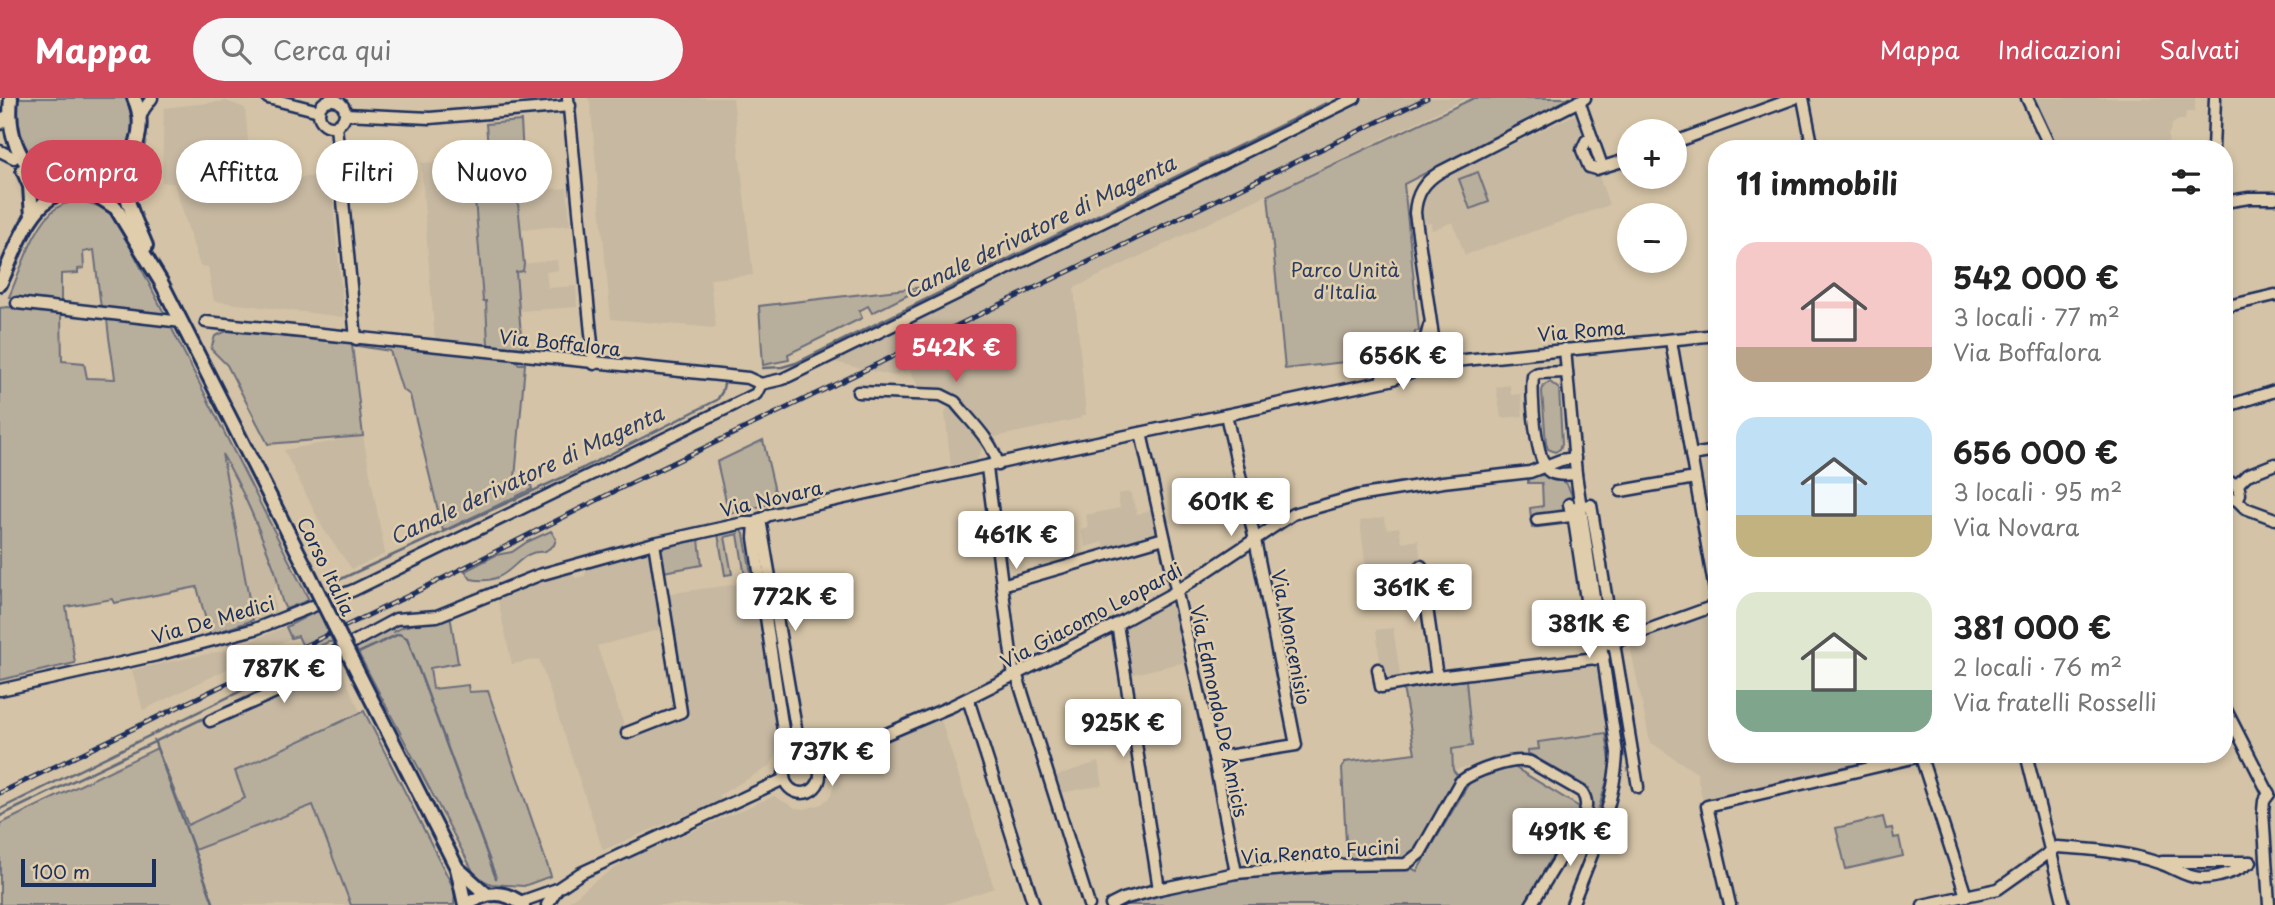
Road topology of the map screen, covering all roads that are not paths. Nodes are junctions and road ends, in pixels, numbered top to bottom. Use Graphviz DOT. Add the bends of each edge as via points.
graph roads {
  1 [pos="10,98"];
  2 [pos="134,98"];
  3 [pos="152,98"];
  4 [pos="268,98"];
  5 [pos="1355,98"];
  6 [pos="1795,98"];
  7 [pos="1803,98"];
  8 [pos="2027,98"];
  9 [pos="2215,98"];
  10 [pos="332,99"];
  11 [pos="1582,100"];
  12 [pos="569,102"];
  13 [pos="319,111"];
  14 [pos="345,114"];
  15 [pos="140,118"];
  16 [pos="3,120"];
  17 [pos="336,125"];
  18 [pos="1687,138"];
  19 [pos="138,140"];
  20 [pos="1811,140"];
  21 [pos="2047,140"];
  22 [pos="2213,140"];
  23 [pos="0,151"];
  24 [pos="14,158"];
  25 [pos="1617,162"];
  26 [pos="21,167"];
  27 [pos="2275,198"];
  28 [pos="2233,201"];
  29 [pos="31,203"];
  30 [pos="45,203"];
  31 [pos="108,203"];
  32 [pos="130,203"];
  33 [pos="32,217"];
  34 [pos="161,282"];
  35 [pos="0,284"];
  36 [pos="2275,295"];
  37 [pos="17,303"];
  38 [pos="2233,305"];
  39 [pos="1430,319"];
  40 [pos="182,322"];
  41 [pos="206,322"];
  42 [pos="1708,336"];
  43 [pos="356,339"];
  44 [pos="1671,341"];
  45 [pos="1565,349"];
  46 [pos="1419,350"];
  47 [pos="1435,357"];
  48 [pos="594,364"];
  49 [pos="1423,366"];
  50 [pos="1567,372"];
  51 [pos="1370,383"];
  52 [pos="761,384"];
  53 [pos="2275,391"];
  54 [pos="858,392"];
  55 [pos="2233,404"];
  56 [pos="1226,415"];
  57 [pos="1141,433"];
  58 [pos="1708,452"];
  59 [pos="1691,455"];
  60 [pos="1575,458"];
  61 [pos="2275,464"];
  62 [pos="998,465"];
  63 [pos="1544,467"];
  64 [pos="987,468"];
  65 [pos="1576,474"];
  66 [pos="1695,478"];
  67 [pos="2233,483"];
  68 [pos="2238,484"];
  69 [pos="1621,491"];
  70 [pos="2233,499"];
  71 [pos="2237,500"];
  72 [pos="1573,506"];
  73 [pos="1708,516"];
  74 [pos="1702,517"];
  75 [pos="2275,519"];
  76 [pos="1537,520"];
  77 [pos="757,521"];
  78 [pos="1164,538"];
  79 [pos="1255,540"];
  80 [pos="654,543"];
  81 [pos="1708,552"];
  82 [pos="1421,566"];
  83 [pos="1002,585"];
  84 [pos="1177,591"];
  85 [pos="1708,607"];
  86 [pos="1598,613"];
  87 [pos="1117,624"];
  88 [pos="1613,643"];
  89 [pos="777,649"];
  90 [pos="1600,654"];
  91 [pos="1378,669"];
  92 [pos="1015,677"];
  93 [pos="1437,677"];
  94 [pos="0,690"];
  95 [pos="968,699"];
  96 [pos="210,721"];
  97 [pos="2233,722"];
  98 [pos="627,733"];
  99 [pos="801,757"];
  100 [pos="1214,758"];
  101 [pos="812,761"];
  102 [pos="788,763"];
  103 [pos="1887,763"];
  104 [pos="1924,763"];
  105 [pos="2028,763"];
  106 [pos="784,779"];
  107 [pos="1637,788"];
  108 [pos="2273,795"];
  109 [pos="1577,830"];
  110 [pos="1596,842"];
  111 [pos="2052,852"];
  112 [pos="2265,861"];
  113 [pos="2251,862"];
  114 [pos="2158,863"];
  115 [pos="457,868"];
  116 [pos="1236,873"];
  117 [pos="557,889"];
  118 [pos="1159,889"];
  119 [pos="486,894"];
  120 [pos="1966,896"];
  121 [pos="521,903"];
  122 [pos="466,905"];
  123 [pos="547,905"];
  124 [pos="1034,905"];
  125 [pos="1089,905"];
  126 [pos="1111,905"];
  127 [pos="1531,905"];
  128 [pos="1572,905"];
  129 [pos="1730,905"];
  130 [pos="1923,905"];
  131 [pos="2064,905"];
  132 [pos="2269,905"];
  1 -- 16 [label="main road"];
  2 -- 15 [label="main road"];
  3 -- 15 [label="street"];
  4 -- 13 [label="street"];
  5 -- 52 [label="street" via="783,379"];
  6 -- 18 [label="street"];
  7 -- 20 [label="street"];
  8 -- 21 [label="street"];
  9 -- 22 [label="street"];
  10 -- 13 [label="street"];
  10 -- 14 [label="street" via="343,104"];
  11 -- 25 [label="street" via="1592,138 1583,150 1589,167"];
  11 -- 39 [label="street" via="1440,172 1423,186 1415,213"];
  12 -- 14 [label="street" via="430,118"];
  12 -- 48 [label="street"];
  13 -- 17 [label="street" via="323,123"];
  14 -- 17 [label="street"];
  15 -- 19 [label="main road"];
  16 -- 24 [label="main road"];
  17 -- 43 [label="street"];
  23 -- 24 [label="street"];
  24 -- 26 [label="main road"];
  27 -- 28 [label="street"];
  29 -- 33 [label="main road"];
  30 -- 33 [label="main road"];
  31 -- 34 [label="main road" via="116,208"];
  32 -- 34 [label="main road"];
  33 -- 35 [label="main road"];
  34 -- 40 [label="main road, Corso Italia"];
  36 -- 38 [label="street"];
  37 -- 40 [label="street"];
  39 -- 46 [label="street"];
  39 -- 47 [label="street"];
  40 -- 115 [label="main road, Corso Italia, bridge"];
  41 -- 43 [label="street, Via Boffalora"];
  42 -- 44 [label="street, Via Roma"];
  43 -- 48 [label="street, Via Boffalora"];
  44 -- 45 [label="street, Via Roma"];
  44 -- 59 [label="street"];
  45 -- 47 [label="street, Via Roma" via="1448,361"];
  45 -- 50 [label="street"];
  46 -- 47 [label="street" via="1428,346"];
  46 -- 49 [label="street" via="1416,359"];
  46 -- 51 [label="street, Via Novara" via="1402,366"];
  47 -- 49 [label="street" via="1429,367"];
  48 -- 52 [label="street, Via Boffalora" via="748,378"];
  49 -- 51 [label="street, Via Novara"];
  50 -- 60 [label="street"];
  50 -- 63 [label="street" via="1534,376 1538,449"];
  51 -- 56 [label="street, Via Novara"];
  52 -- 94 [label="street, Via De Medici" via="756,394 354,590 243,632"];
  53 -- 55 [label="street"];
  54 -- 62 [label="street" via="948,397 988,442"];
  56 -- 57 [label="street, Via Novara"];
  56 -- 79 [label="street, Via Moncenisio"];
  57 -- 62 [label="street, Via Novara"];
  57 -- 78 [label="street, Via Edmondo De Amicis"];
  58 -- 59 [label="street"];
  59 -- 66 [label="street"];
  60 -- 63 [label="street, Via Giacomo Leopardi"];
  60 -- 65 [label="street"];
  61 -- 68 [label="street" via="2247,475"];
  62 -- 64 [label="street, Via Novara"];
  63 -- 65 [label="street" via="1559,475"];
  63 -- 79 [label="street, Via Giacomo Leopardi" via="1357,496 1293,514"];
  64 -- 77 [label="street, Via Novara"];
  64 -- 83 [label="street"];
  65 -- 72 [label="street"];
  66 -- 69 [label="street"];
  66 -- 74 [label="street"];
  67 -- 68 [label="street"];
  68 -- 71 [label="street"];
  70 -- 71 [label="street"];
  71 -- 75 [label="street" via="2245,508"];
  72 -- 76 [label="street" via="1571,516"];
  72 -- 86 [label="street"];
  73 -- 74 [label="street"];
  74 -- 81 [label="street"];
  77 -- 80 [label="street, Via Novara"];
  77 -- 89 [label="street"];
  78 -- 83 [label="street"];
  78 -- 84 [label="street, Via Edmondo De Amicis"];
  79 -- 84 [label="street, Via Giacomo Leopardi"];
  79 -- 100 [label="street, Via Moncenisio" via="1296,745"];
  80 -- 96 [label="street, Via Novara" via="539,575 437,616 396,619 337,651 325,670"];
  80 -- 98 [label="street" via="681,712"];
  82 -- 93 [label="street"];
  83 -- 92 [label="street"];
  84 -- 87 [label="street, Via Giacomo Leopardi"];
  84 -- 100 [label="street, Via Edmondo De Amicis"];
  85 -- 88 [label="street"];
  86 -- 88 [label="street"];
  86 -- 90 [label="street"];
  87 -- 92 [label="street, Via Giacomo Leopardi"];
  87 -- 118 [label="street"];
  88 -- 90 [label="street"];
  88 -- 107 [label="street"];
  89 -- 99 [label="street"];
  89 -- 102 [label="street"];
  90 -- 93 [label="street"];
  90 -- 110 [label="street" via="1617,762"];
  91 -- 93 [label="street" via="1381,687"];
  92 -- 95 [label="street, Via Giacomo Leopardi"];
  92 -- 125 [label="street"];
  95 -- 101 [label="street, Via Giacomo Leopardi"];
  95 -- 124 [label="street"];
  97 -- 108 [label="street"];
  99 -- 101 [label="street"];
  99 -- 102 [label="street"];
  100 -- 116 [label="street, Via Edmondo De Amicis"];
  101 -- 106 [label="street" via="820,775 810,792 792,790"];
  102 -- 106 [label="street"];
  103 -- 129 [label="street" via="1707,806"];
  104 -- 120 [label="street"];
  105 -- 111 [label="street"];
  106 -- 117 [label="street" via="581,873"];
  108 -- 112 [label="street" via="2264,802"];
  109 -- 110 [label="street"];
  109 -- 116 [label="street, Via Renato Fucini" via="1587,807 1583,794 1521,760 1493,766 1460,782 1420,853 1410,862"];
  109 -- 127 [label="street"];
  110 -- 128 [label="street"];
  111 -- 114 [label="street" via="2057,847 2074,848"];
  111 -- 120 [label="street" via="1998,889"];
  111 -- 131 [label="street"];
  112 -- 113 [label="street"];
  112 -- 132 [label="street"];
  113 -- 114 [label="street"];
  113 -- 114 [label="street" via="2202,878"];
  115 -- 119 [label="main road, Corso Italia"];
  115 -- 122 [label="main road, Corso Italia"];
  116 -- 118 [label="street, Via Renato Fucini"];
  117 -- 121 [label="street"];
  117 -- 123 [label="street"];
  118 -- 126 [label="street, Via Renato Fucini"];
  119 -- 121 [label="main road" via="508,895"];
  119 -- 122 [label="main road"];
  120 -- 130 [label="street"];
}
